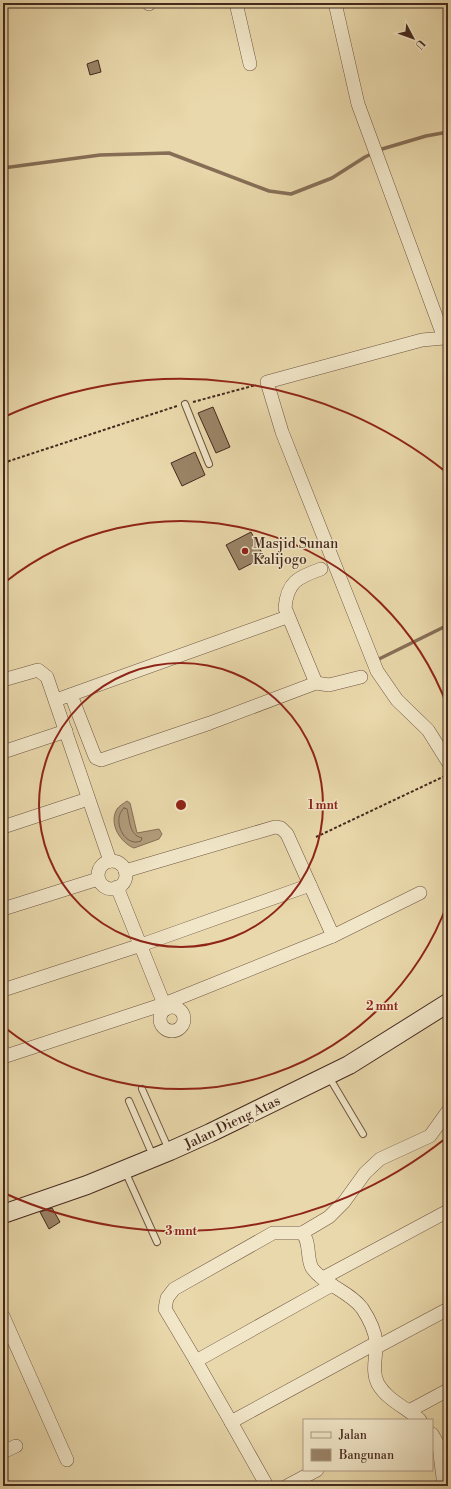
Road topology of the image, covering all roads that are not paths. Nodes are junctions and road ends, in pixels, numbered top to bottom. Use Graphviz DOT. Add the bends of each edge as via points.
graph roads {
  1 [pos="236,3"];
  2 [pos="336,3"];
  3 [pos="250,64"];
  4 [pos="185,404"];
  5 [pos="209,464"];
  6 [pos="321,569"];
  7 [pos="287,617"];
  8 [pos="361,676"];
  9 [pos="3,680"];
  10 [pos="316,683"];
  11 [pos="71,695"];
  12 [pos="56,700"];
  13 [pos="66,731"];
  14 [pos="3,752"];
  15 [pos="448,762"];
  16 [pos="88,798"];
  17 [pos="3,827"];
  18 [pos="110,861"];
  19 [pos="125,871"];
  20 [pos="98,879"];
  21 [pos="310,885"];
  22 [pos="117,887"];
  23 [pos="420,893"];
  24 [pos="3,909"];
  25 [pos="333,936"];
  26 [pos="141,945"];
  27 [pos="3,990"];
  28 [pos="448,1003"];
  29 [pos="165,1006"];
  30 [pos="3,1057"];
  31 [pos="328,1075"];
  32 [pos="142,1089"];
  33 [pos="129,1101"];
  34 [pos="448,1112"];
  35 [pos="363,1134"];
  36 [pos="162,1155"];
  37 [pos="125,1170"];
  38 [pos="448,1211"];
  39 [pos="3,1214"];
  40 [pos="302,1233"];
  41 [pos="157,1242"];
  42 [pos="328,1282"];
  43 [pos="448,1309"];
  44 [pos="3,1316"];
  45 [pos="376,1345"];
  46 [pos="196,1360"];
  47 [pos="448,1390"];
  48 [pos="415,1417"];
  49 [pos="231,1422"];
  50 [pos="433,1436"];
  51 [pos="16,1446"];
  52 [pos="3,1452"];
  53 [pos="67,1460"];
  54 [pos="315,1471"];
  55 [pos="267,1486"];
  56 [pos="286,1486"];
  57 [pos="444,1486"];
  1 -- 3 [label="street"];
  2 -- 15 [label="street" via="358,104 444,338 422,340 267,382 282,432 378,671 397,700 428,730"];
  4 -- 5 [label="lane"];
  6 -- 7 [label="street" via="291,585 286,595"];
  7 -- 10 [label="street"];
  7 -- 11 [label="street"];
  8 -- 10 [label="street" via="329,685"];
  9 -- 12 [label="street" via="38,670 47,677"];
  10 -- 11 [label="street" via="101,760 94,754"];
  11 -- 12 [label="street"];
  12 -- 13 [label="street"];
  13 -- 14 [label="street"];
  13 -- 16 [label="street"];
  16 -- 17 [label="street"];
  16 -- 18 [label="street"];
  18 -- 19 [label="street" via="118,862"];
  18 -- 20 [label="street" via="102,865"];
  19 -- 21 [label="street" via="275,827 281,828 287,834"];
  19 -- 22 [label="street" via="123,882"];
  20 -- 22 [label="street" via="104,886"];
  20 -- 24 [label="street"];
  21 -- 25 [label="street"];
  21 -- 26 [label="street"];
  22 -- 26 [label="street"];
  23 -- 25 [label="street"];
  25 -- 29 [label="street"];
  26 -- 27 [label="street"];
  26 -- 29 [label="street"];
  28 -- 31 [label="street, Jalan Dieng Atas" via="349,1065"];
  29 -- 30 [label="street"];
  31 -- 35 [label="lane"];
  31 -- 36 [label="street, Jalan Dieng Atas"];
  32 -- 36 [label="lane"];
  33 -- 36 [label="lane"];
  34 -- 40 [label="street" via="430,1136 380,1159 329,1217"];
  36 -- 37 [label="street, Jalan Dieng Atas"];
  37 -- 39 [label="street, Jalan Dieng Atas"];
  37 -- 41 [label="lane"];
  38 -- 42 [label="street"];
  40 -- 42 [label="street" via="306,1237 311,1265"];
  40 -- 46 [label="street" via="273,1233 174,1289 167,1298 165,1309"];
  42 -- 45 [label="street" via="362,1308 372,1327"];
  42 -- 46 [label="street"];
  43 -- 45 [label="street"];
  44 -- 53 [label="street"];
  45 -- 48 [label="street" via="374,1368 378,1384 394,1401"];
  45 -- 49 [label="street"];
  46 -- 49 [label="street"];
  47 -- 48 [label="street"];
  49 -- 55 [label="street"];
  50 -- 57 [label="street" via="439,1446"];
  51 -- 52 [label="street"];
  54 -- 56 [label="street"];
}
